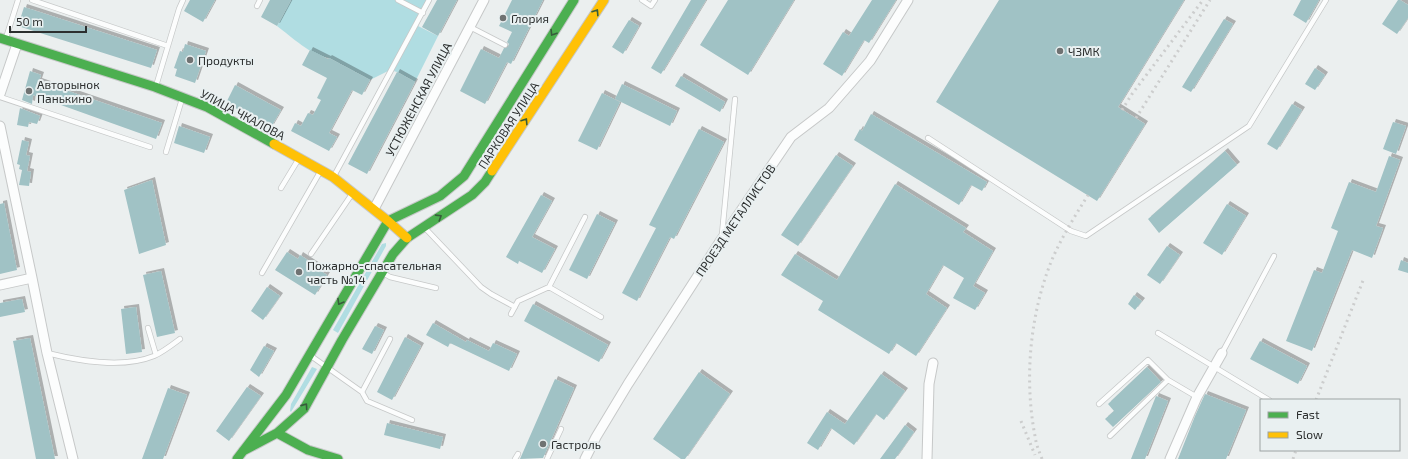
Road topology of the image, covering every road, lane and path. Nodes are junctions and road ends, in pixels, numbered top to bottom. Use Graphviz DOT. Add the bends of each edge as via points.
graph roads {
  1 [pos="18,0"];
  2 [pos="32,0"];
  3 [pos="183,0"];
  4 [pos="260,0"];
  5 [pos="398,0"];
  6 [pos="429,0"];
  7 [pos="484,0"];
  8 [pos="574,0"];
  9 [pos="604,0"];
  10 [pos="642,0"];
  11 [pos="655,0"];
  12 [pos="908,0"];
  13 [pos="1326,0"];
  14 [pos="257,6"];
  15 [pos="423,13"];
  16 [pos="470,27"];
  17 [pos="3,39"];
  18 [pos="17,44"];
  19 [pos="505,45"];
  20 [pos="168,46"];
  21 [pos="155,87"];
  22 [pos="0,95"];
  23 [pos="183,97"];
  24 [pos="735,99"];
  25 [pos="0,126"];
  26 [pos="928,138"];
  27 [pos="150,147"];
  28 [pos="166,152"];
  29 [pos="299,158"];
  30 [pos="321,171"];
  31 [pos="333,177"];
  32 [pos="281,188"];
  33 [pos="352,193"];
  34 [pos="374,209"];
  35 [pos="586,217"];
  36 [pos="388,220"];
  37 [pos="423,226"];
  38 [pos="407,238"];
  39 [pos="721,240"];
  40 [pos="311,254"];
  41 [pos="1274,256"];
  42 [pos="383,272"];
  43 [pos="262,273"];
  44 [pos="32,278"];
  45 [pos="0,285"];
  46 [pos="549,287"];
  47 [pos="436,288"];
  48 [pos="515,306"];
  49 [pos="511,314"];
  50 [pos="601,317"];
  51 [pos="148,328"];
  52 [pos="1158,333"];
  53 [pos="180,339"];
  54 [pos="390,339"];
  55 [pos="47,353"];
  56 [pos="1222,353"];
  57 [pos="156,355"];
  58 [pos="309,355"];
  59 [pos="933,363"];
  60 [pos="327,367"];
  61 [pos="1214,367"];
  62 [pos="1168,380"];
  63 [pos="362,392"];
  64 [pos="286,395"];
  65 [pos="1197,397"];
  66 [pos="1267,399"];
  67 [pos="1099,404"];
  68 [pos="412,420"];
  69 [pos="561,429"];
  70 [pos="277,433"];
  71 [pos="1110,436"];
  72 [pos="518,454"];
  73 [pos="240,455"];
  74 [pos="73,459"];
  75 [pos="338,459"];
  76 [pos="515,459"];
  77 [pos="547,459"];
  78 [pos="585,459"];
  79 [pos="928,459"];
  80 [pos="1170,459"];
  1 -- 17 [label="lane"];
  2 -- 20 [label="lane"];
  3 -- 20 [label="lane"];
  4 -- 14 [label="lane"];
  5 -- 15 [label="lane"];
  6 -- 15 [label="lane"];
  7 -- 16 [label="street, УСТЮЖЕНСКАЯ УЛИЦА"];
  8 -- 36 [label="main road, ПАРКОВАЯ УЛИЦА, one-way" via="464,176 440,196"];
  37 -- 9 [label="main road, ПАРКОВАЯ УЛИЦА, one-way" via="472,195 485,182"];
  10 -- 11 [label="lane" via="651,6"];
  12 -- 39 [label="street, ПРОЕЗД МЕТАЛЛИСТОВ" via="870,61 829,108 791,137"];
  13 -- 26 [label="lane" via="1249,126 1086,236 1071,231"];
  15 -- 31 [label="lane"];
  16 -- 19 [label="lane"];
  16 -- 34 [label="street, УСТЮЖЕНСКАЯ УЛИЦА"];
  17 -- 18 [label="main road, УЛИЦА ЧКАЛОВА"];
  18 -- 21 [label="main road, УЛИЦА ЧКАЛОВА"];
  18 -- 22 [label="street"];
  20 -- 21 [label="lane"];
  21 -- 23 [label="main road, УЛИЦА ЧКАЛОВА"];
  22 -- 27 [label="lane"];
  23 -- 28 [label="lane"];
  23 -- 29 [label="main road, УЛИЦА ЧКАЛОВА" via="207,107"];
  24 -- 39 [label="lane"];
  25 -- 44 [label="street"];
  29 -- 30 [label="main road, УЛИЦА ЧКАЛОВА"];
  29 -- 32 [label="lane"];
  30 -- 31 [label="main road, УЛИЦА ЧКАЛОВА"];
  30 -- 43 [label="lane"];
  31 -- 33 [label="main road, УЛИЦА ЧКАЛОВА"];
  33 -- 34 [label="main road, УЛИЦА ЧКАЛОВА"];
  33 -- 40 [label="lane"];
  34 -- 36 [label="main road, УЛИЦА ЧКАЛОВА"];
  35 -- 46 [label="lane"];
  36 -- 38 [label="main road, УЛИЦА ЧКАЛОВА"];
  36 -- 58 [label="main road, one-way"];
  37 -- 38 [label="main road, ПАРКОВАЯ УЛИЦА"];
  37 -- 48 [label="lane" via="481,287"];
  38 -- 42 [label="main road" via="393,254"];
  39 -- 78 [label="street, ПРОЕЗД МЕТАЛЛИСТОВ" via="628,384"];
  41 -- 56 [label="lane"];
  42 -- 47 [label="lane" via="390,277"];
  42 -- 60 [label="main road"];
  44 -- 45 [label="street"];
  44 -- 55 [label="street"];
  46 -- 48 [label="lane" via="518,301"];
  46 -- 50 [label="lane"];
  48 -- 49 [label="lane"];
  51 -- 57 [label="lane"];
  52 -- 61 [label="lane"];
  53 -- 57 [label="lane"];
  54 -- 63 [label="lane"];
  55 -- 57 [label="lane" via="75,360 117,362 142,360"];
  55 -- 74 [label="street"];
  56 -- 61 [label="street"];
  58 -- 60 [label="lane"];
  58 -- 64 [label="main road"];
  59 -- 79 [label="street" via="929,384"];
  60 -- 63 [label="lane"];
  70 -- 60 [label="main road, one-way" via="304,409"];
  61 -- 65 [label="street"];
  61 -- 66 [label="lane"];
  62 -- 65 [label="lane"];
  62 -- 67 [label="lane" via="1148,360"];
  62 -- 71 [label="lane"];
  63 -- 68 [label="lane" via="367,401"];
  64 -- 70 [label="main road"];
  64 -- 73 [label="main road"];
  65 -- 80 [label="street"];
  69 -- 77 [label="lane"];
  70 -- 73 [label="main road"];
  70 -- 75 [label="main road" via="308,450"];
  72 -- 76 [label="lane"];
}
